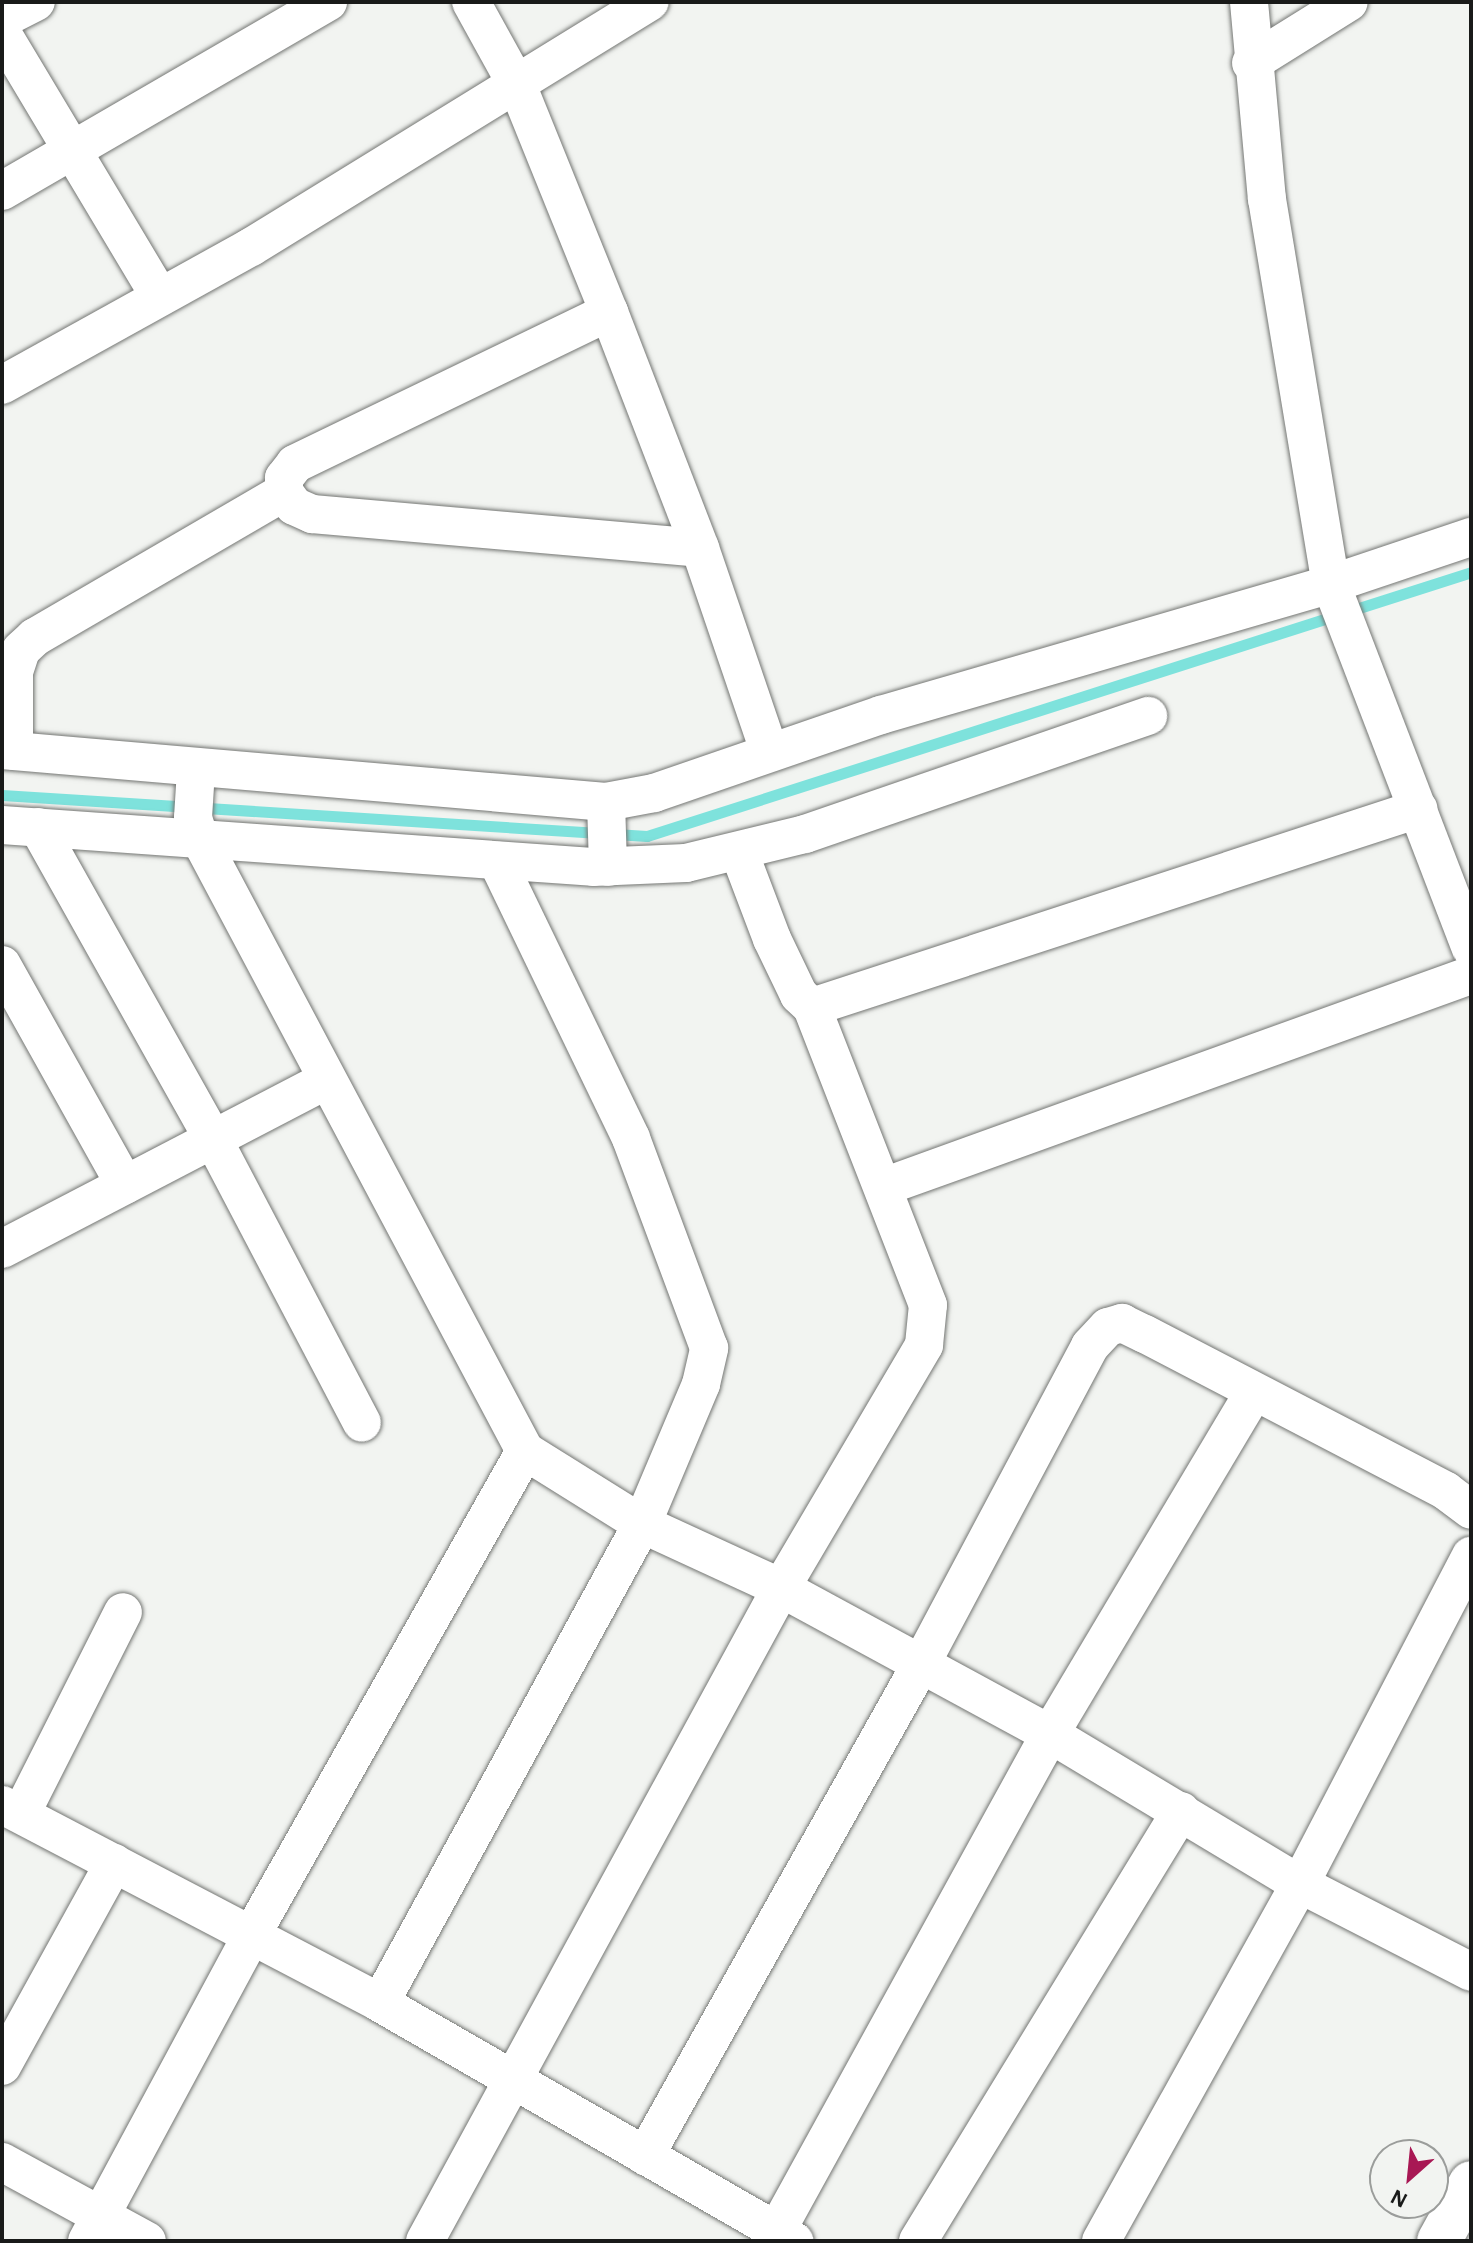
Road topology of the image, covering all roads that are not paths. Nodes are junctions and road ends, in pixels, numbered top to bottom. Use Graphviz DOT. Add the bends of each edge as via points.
graph roads {
  1 [pos="36,2"];
  2 [pos="328,2"];
  3 [pos="471,2"];
  4 [pos="650,2"];
  5 [pos="1249,2"];
  6 [pos="1349,2"];
  7 [pos="2,19"];
  8 [pos="2,33"];
  9 [pos="1251,63"];
  10 [pos="518,87"];
  11 [pos="72,149"];
  12 [pos="2,191"];
  13 [pos="159,295"];
  14 [pos="609,312"];
  15 [pos="2,385"];
  16 [pos="284,492"];
  17 [pos="1471,537"];
  18 [pos="700,548"];
  19 [pos="1331,584"];
  20 [pos="1148,716"];
  21 [pos="8,751"];
  22 [pos="769,751"];
  23 [pos="195,806"];
  24 [pos="1418,809"];
  25 [pos="20,826"];
  26 [pos="607,835"];
  27 [pos="739,852"];
  28 [pos="497,861"];
  29 [pos="1471,948"];
  30 [pos="2,965"];
  31 [pos="1471,975"];
  32 [pos="812,1007"];
  33 [pos="325,1081"];
  34 [pos="214,1141"];
  35 [pos="125,1185"];
  36 [pos="886,1186"];
  37 [pos="2,1249"];
  38 [pos="1253,1394"];
  39 [pos="362,1423"];
  40 [pos="525,1451"];
  41 [pos="1471,1510"];
  42 [pos="642,1524"];
  43 [pos="1471,1556"];
  44 [pos="781,1588"];
  45 [pos="123,1612"];
  46 [pos="921,1664"];
  47 [pos="1050,1734"];
  48 [pos="11,1810"];
  49 [pos="1181,1811"];
  50 [pos="114,1863"];
  51 [pos="1300,1884"];
  52 [pos="252,1934"];
  53 [pos="1471,1972"];
  54 [pos="380,2003"];
  55 [pos="2,2066"];
  56 [pos="513,2080"];
  57 [pos="645,2156"];
  58 [pos="2,2162"];
  59 [pos="1471,2183"];
  60 [pos="94,2227"];
  61 [pos="781,2238"];
  62 [pos="147,2241"];
  63 [pos="425,2241"];
  64 [pos="918,2241"];
  65 [pos="1101,2241"];
  66 [pos="1439,2241"];
  1 -- 7 [label="street"];
  2 -- 11 [label="street"];
  3 -- 10 [label="street"];
  4 -- 10 [label="street"];
  5 -- 9 [label="street"];
  6 -- 9 [label="street"];
  8 -- 11 [label="street"];
  9 -- 19 [label="street" via="1267,199"];
  10 -- 13 [label="street" via="251,247"];
  10 -- 14 [label="street"];
  11 -- 12 [label="street"];
  11 -- 13 [label="street"];
  13 -- 15 [label="street"];
  14 -- 16 [label="street" via="295,464 284,478"];
  14 -- 18 [label="street"];
  16 -- 18 [label="street" via="294,506 312,514"];
  16 -- 21 [label="street" via="21,650 14,672"];
  17 -- 19 [label="street"];
  18 -- 22 [label="street"];
  19 -- 22 [label="street"];
  19 -- 24 [label="street"];
  20 -- 27 [label="street"];
  21 -- 23 [label="street"];
  22 -- 26 [label="street" via="654,793"];
  23 -- 25 [label="street"];
  23 -- 26 [label="street"];
  23 -- 28 [label="street"];
  23 -- 33 [label="street"];
  24 -- 29 [label="street"];
  24 -- 32 [label="street"];
  25 -- 34 [label="street"];
  26 -- 27 [label="street" via="686,863"];
  26 -- 28 [label="street"];
  27 -- 32 [label="street" via="772,939 799,995"];
  28 -- 42 [label="street" via="631,1138 709,1348 701,1384"];
  30 -- 35 [label="street"];
  31 -- 36 [label="street"];
  32 -- 36 [label="street"];
  33 -- 34 [label="street"];
  33 -- 40 [label="street"];
  34 -- 35 [label="street"];
  34 -- 39 [label="street"];
  35 -- 37 [label="street"];
  36 -- 44 [label="street" via="928,1305 924,1345"];
  38 -- 41 [label="street" via="1446,1491"];
  38 -- 46 [label="street" via="1122,1323 1108,1327 1090,1346"];
  38 -- 47 [label="street"];
  40 -- 42 [label="street"];
  40 -- 52 [label="street"];
  42 -- 44 [label="street"];
  42 -- 54 [label="street"];
  43 -- 51 [label="street"];
  44 -- 46 [label="street"];
  44 -- 56 [label="street"];
  45 -- 48 [label="street"];
  46 -- 47 [label="street"];
  46 -- 57 [label="street"];
  47 -- 49 [label="street"];
  47 -- 61 [label="street"];
  48 -- 50 [label="street"];
  49 -- 51 [label="street"];
  49 -- 64 [label="street"];
  50 -- 52 [label="street"];
  50 -- 55 [label="street"];
  51 -- 53 [label="street"];
  51 -- 65 [label="street"];
  52 -- 54 [label="street"];
  52 -- 60 [label="street"];
  54 -- 56 [label="street"];
  56 -- 57 [label="street"];
  56 -- 63 [label="street"];
  57 -- 61 [label="street"];
  58 -- 60 [label="street"];
  59 -- 66 [label="main road"];
  60 -- 62 [label="street"];
}
